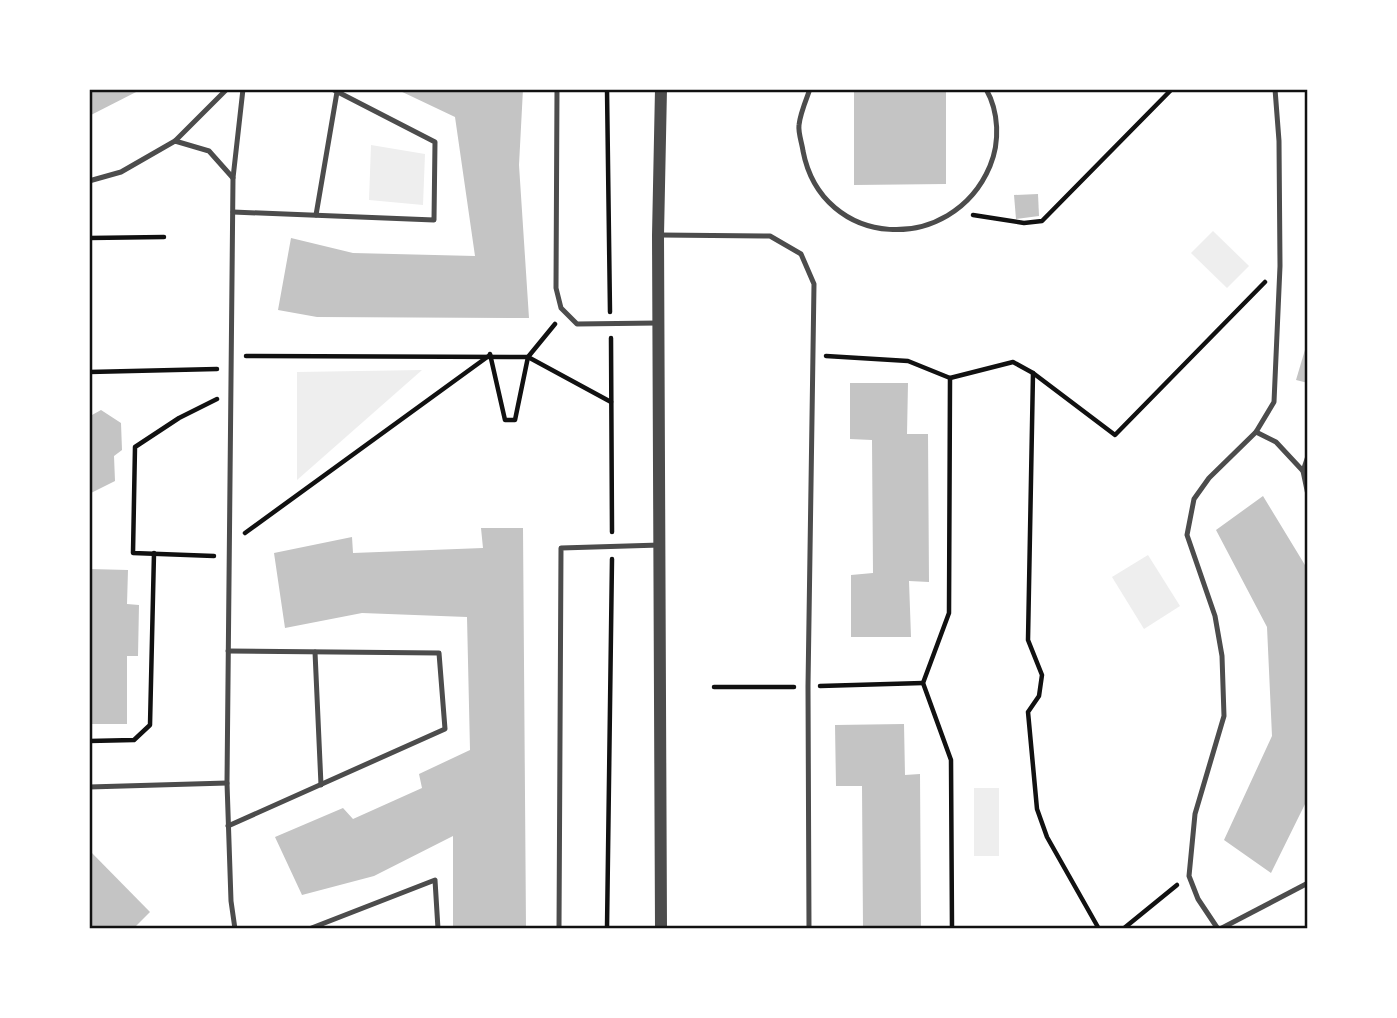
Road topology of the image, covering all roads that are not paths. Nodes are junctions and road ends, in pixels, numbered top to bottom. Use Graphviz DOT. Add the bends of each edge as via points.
graph roads {
  1 [pos="227,89"];
  2 [pos="243,89"];
  3 [pos="558,89"];
  4 [pos="661,89"];
  5 [pos="810,89"];
  6 [pos="986,89"];
  7 [pos="1275,89"];
  8 [pos="335,90"];
  9 [pos="175,141"];
  10 [pos="233,178"];
  11 [pos="89,181"];
  12 [pos="233,212"];
  13 [pos="316,215"];
  14 [pos="658,235"];
  15 [pos="659,323"];
  16 [pos="1256,432"];
  17 [pos="1308,456"];
  18 [pos="1303,471"];
  19 [pos="1308,495"];
  20 [pos="660,545"];
  21 [pos="228,651"];
  22 [pos="315,652"];
  23 [pos="227,783"];
  24 [pos="321,785"];
  25 [pos="89,787"];
  26 [pos="228,826"];
  27 [pos="1308,883"];
  28 [pos="235,929"];
  29 [pos="309,929"];
  30 [pos="439,929"];
  31 [pos="559,929"];
  32 [pos="661,929"];
  33 [pos="809,929"];
  34 [pos="1219,929"];
  1 -- 9 [label="lane"];
  2 -- 10 [label="lane"];
  3 -- 15 [label="lane" via="556,288 561,308 577,324"];
  4 -- 14 [label="street"];
  5 -- 6 [label="lane" via="799,125 808,175 835,209 875,229 915,230 958,211 982,186 995,154 997,132"];
  7 -- 16 [label="lane" via="1280,266 1274,402"];
  8 -- 13 [label="lane"];
  8 -- 13 [label="lane" via="435,142 434,220"];
  9 -- 10 [label="lane" via="209,151"];
  9 -- 11 [label="lane" via="121,172"];
  10 -- 12 [label="lane"];
  12 -- 13 [label="lane"];
  12 -- 21 [label="lane"];
  14 -- 15 [label="street"];
  14 -- 33 [label="lane" via="770,236 800,254 814,284"];
  15 -- 20 [label="street"];
  16 -- 18 [label="lane" via="1276,442"];
  16 -- 34 [label="lane" via="1194,499 1187,535 1215,615 1224,716 1195,814 1189,876"];
  17 -- 18 [label="lane"];
  18 -- 19 [label="lane"];
  20 -- 31 [label="lane" via="561,548"];
  20 -- 32 [label="street"];
  21 -- 22 [label="lane"];
  21 -- 23 [label="lane"];
  22 -- 24 [label="lane"];
  22 -- 24 [label="lane" via="439,653 445,729"];
  23 -- 25 [label="lane"];
  23 -- 26 [label="lane"];
  24 -- 26 [label="lane"];
  26 -- 28 [label="lane"];
  27 -- 34 [label="lane"];
  29 -- 30 [label="lane" via="435,880"];
}
